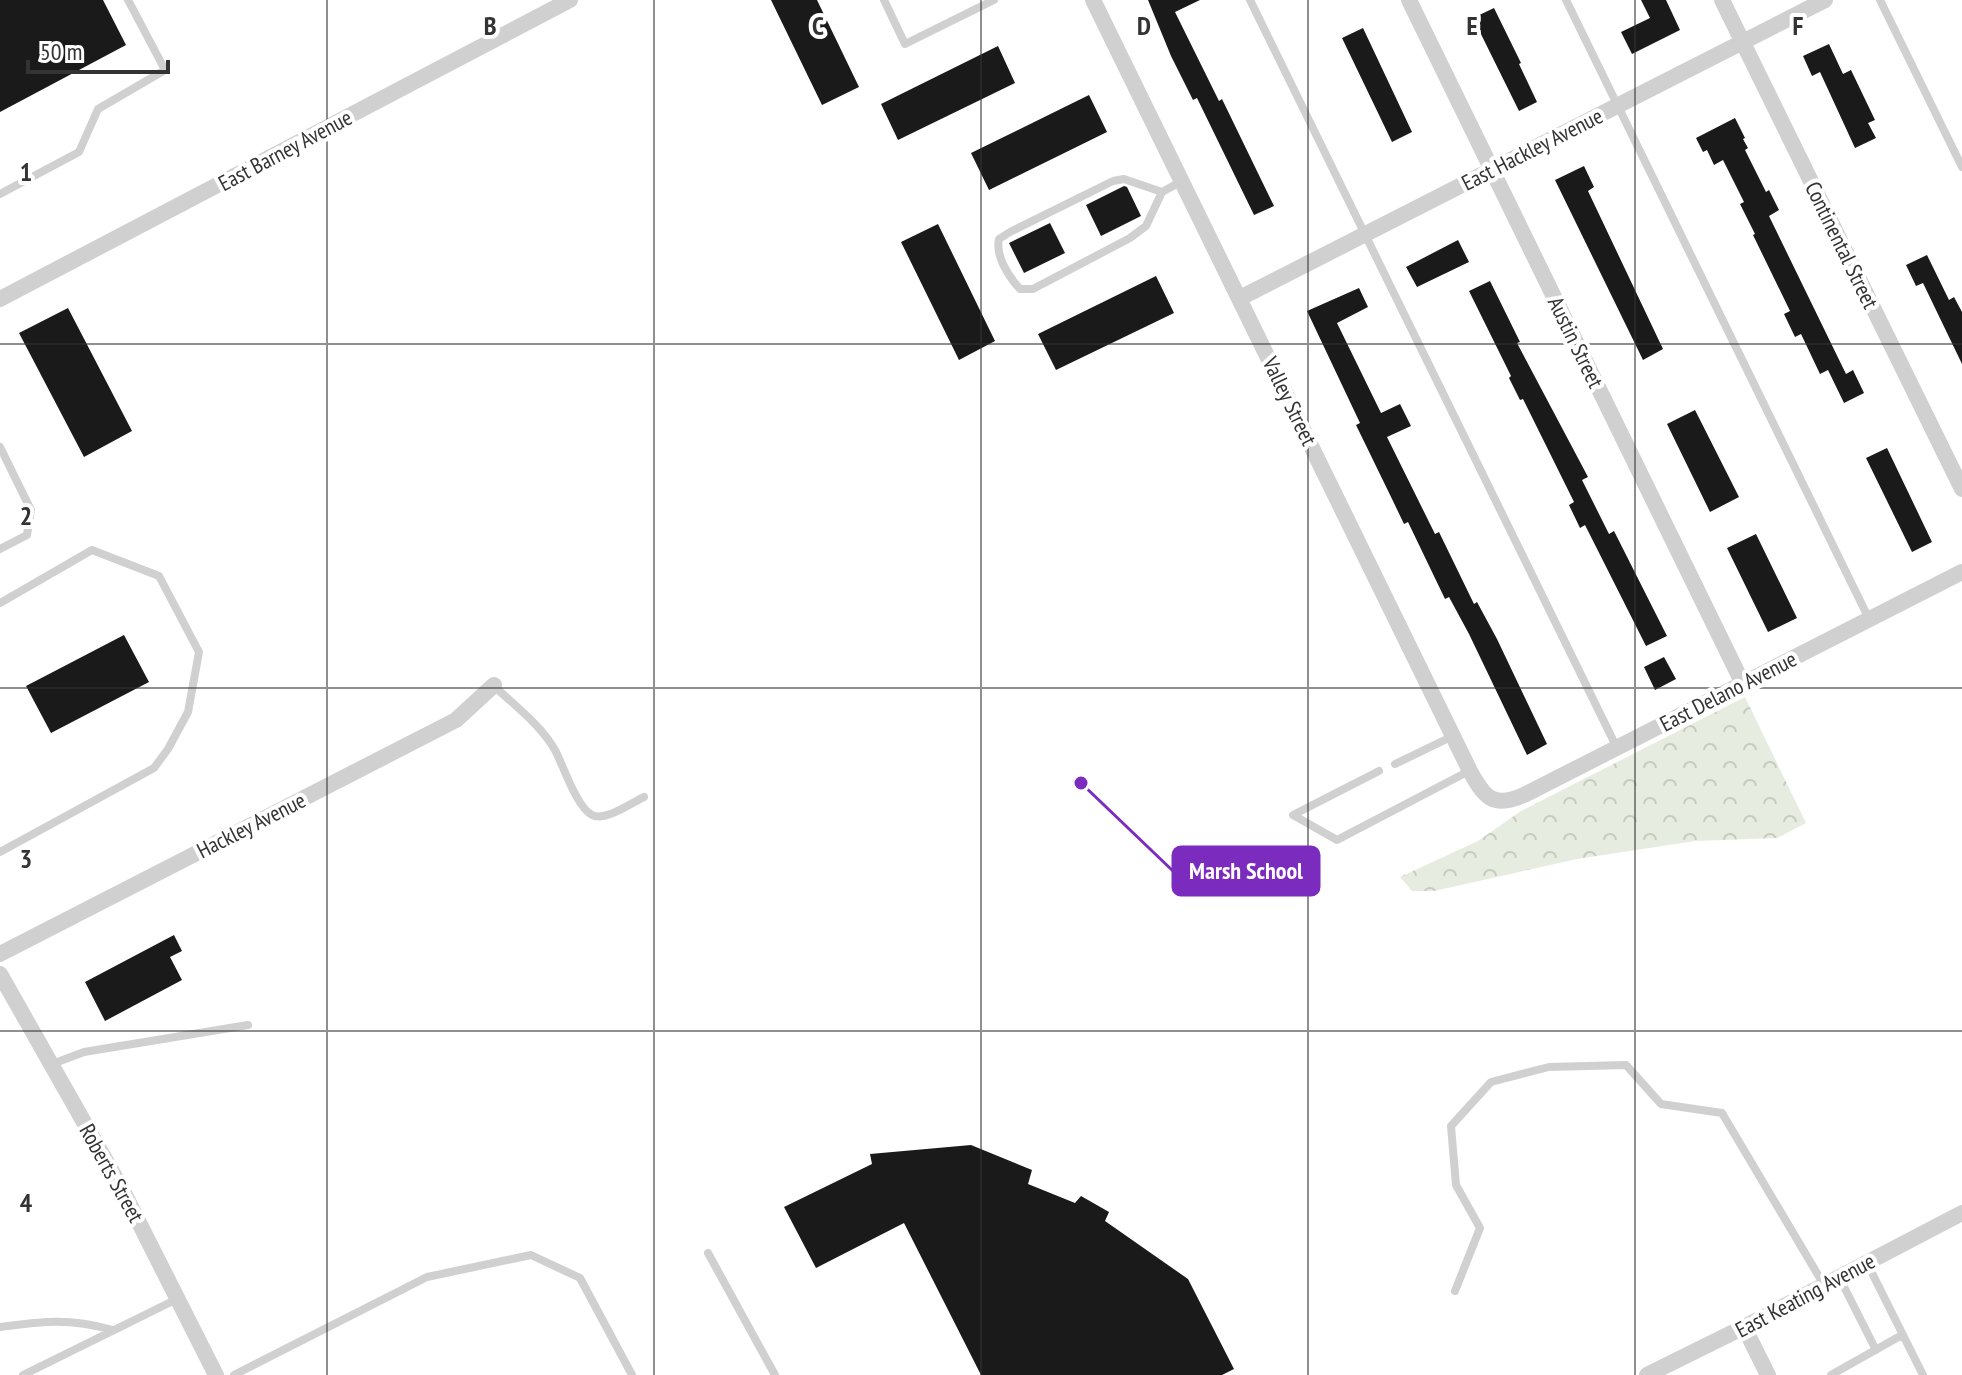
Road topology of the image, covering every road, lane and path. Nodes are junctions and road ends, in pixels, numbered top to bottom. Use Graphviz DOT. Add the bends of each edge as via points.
graph roads {
  1 [pos="128,0"];
  2 [pos="570,0"];
  3 [pos="884,0"];
  4 [pos="994,0"];
  5 [pos="1093,0"];
  6 [pos="1250,0"];
  7 [pos="1409,0"];
  8 [pos="1566,0"];
  9 [pos="1722,0"];
  10 [pos="1825,0"];
  11 [pos="1880,0"];
  12 [pos="1743,41"];
  13 [pos="1618,106"];
  14 [pos="1962,167"];
  15 [pos="1493,170"];
  16 [pos="1182,181"];
  17 [pos="1162,192"];
  18 [pos="0,194"];
  19 [pos="1364,235"];
  20 [pos="1240,298"];
  21 [pos="0,299"];
  22 [pos="0,447"];
  23 [pos="1962,489"];
  24 [pos="0,549"];
  25 [pos="1962,572"];
  26 [pos="0,603"];
  27 [pos="1869,619"];
  28 [pos="1743,684"];
  29 [pos="494,685"];
  30 [pos="1453,736"];
  31 [pos="1617,748"];
  32 [pos="1395,764"];
  33 [pos="1379,771"];
  34 [pos="1470,771"];
  35 [pos="644,797"];
  36 [pos="1491,800"];
  37 [pos="0,852"];
  38 [pos="0,954"];
  39 [pos="0,974"];
  40 [pos="248,1025"];
  41 [pos="51,1065"];
  42 [pos="1962,1213"];
  43 [pos="708,1253"];
  44 [pos="1867,1263"];
  45 [pos="1831,1281"];
  46 [pos="1455,1291"];
  47 [pos="178,1299"];
  48 [pos="0,1327"];
  49 [pos="1744,1327"];
  50 [pos="114,1330"];
  51 [pos="1902,1335"];
  52 [pos="1876,1350"];
  53 [pos="23,1375"];
  54 [pos="216,1375"];
  55 [pos="234,1375"];
  56 [pos="632,1375"];
  57 [pos="775,1375"];
  58 [pos="1647,1375"];
  59 [pos="1768,1375"];
  60 [pos="1831,1375"];
  61 [pos="1923,1375"];
  1 -- 18 [label="lane" via="165,70 98,109 79,152"];
  2 -- 21 [label="street, East Barney Avenue"];
  3 -- 4 [label="lane" via="905,44"];
  5 -- 16 [label="street, Valley Street"];
  6 -- 19 [label="lane"];
  7 -- 15 [label="street, Austin Street"];
  8 -- 13 [label="lane"];
  9 -- 12 [label="street, Continental Street"];
  10 -- 12 [label="street, East Hackley Avenue"];
  11 -- 14 [label="lane"];
  12 -- 13 [label="street, East Hackley Avenue"];
  12 -- 23 [label="street, Continental Street"];
  13 -- 15 [label="street, East Hackley Avenue"];
  13 -- 27 [label="lane"];
  15 -- 19 [label="street, East Hackley Avenue"];
  15 -- 28 [label="street, Austin Street"];
  16 -- 17 [label="lane"];
  16 -- 20 [label="street, Valley Street"];
  17 -- 17 [label="lane" via="1124,179 1113,181 999,239 997,248 1020,289 1033,289 1146,226"];
  19 -- 20 [label="street, East Hackley Avenue"];
  19 -- 31 [label="lane"];
  20 -- 30 [label="street, Valley Street"];
  22 -- 24 [label="lane" via="31,510 27,535"];
  25 -- 27 [label="street, East Delano Avenue"];
  26 -- 37 [label="lane" via="92,550 159,576 199,652 188,712 154,768"];
  27 -- 28 [label="street, East Delano Avenue"];
  28 -- 31 [label="street, East Delano Avenue"];
  29 -- 35 [label="lane" via="553,746 589,815 600,817"];
  29 -- 38 [label="street, Hackley Avenue" via="456,720"];
  30 -- 32 [label="lane"];
  30 -- 34 [label="street, Valley Street"];
  31 -- 36 [label="street, East Delano Avenue" via="1515,799"];
  33 -- 34 [label="lane" via="1293,815 1337,840"];
  34 -- 36 [label="street, Valley Street"];
  39 -- 41 [label="street, Roberts Street"];
  40 -- 41 [label="lane" via="84,1052"];
  41 -- 47 [label="street, Roberts Street"];
  42 -- 44 [label="street, East Keating Avenue"];
  43 -- 57 [label="lane"];
  44 -- 45 [label="street, East Keating Avenue"];
  44 -- 51 [label="lane"];
  45 -- 46 [label="lane" via="1722,1113 1661,1104 1626,1065 1549,1067 1491,1082 1451,1126 1456,1185 1480,1228"];
  45 -- 49 [label="street, East Keating Avenue"];
  45 -- 52 [label="lane"];
  47 -- 50 [label="lane"];
  47 -- 54 [label="street, Roberts Street"];
  48 -- 50 [label="lane" via="79,1321"];
  49 -- 58 [label="street, East Keating Avenue"];
  49 -- 59 [label="street"];
  50 -- 53 [label="lane"];
  51 -- 52 [label="lane"];
  51 -- 61 [label="lane"];
  52 -- 60 [label="lane"];
  55 -- 56 [label="lane" via="427,1277 531,1255 580,1278"];
}
